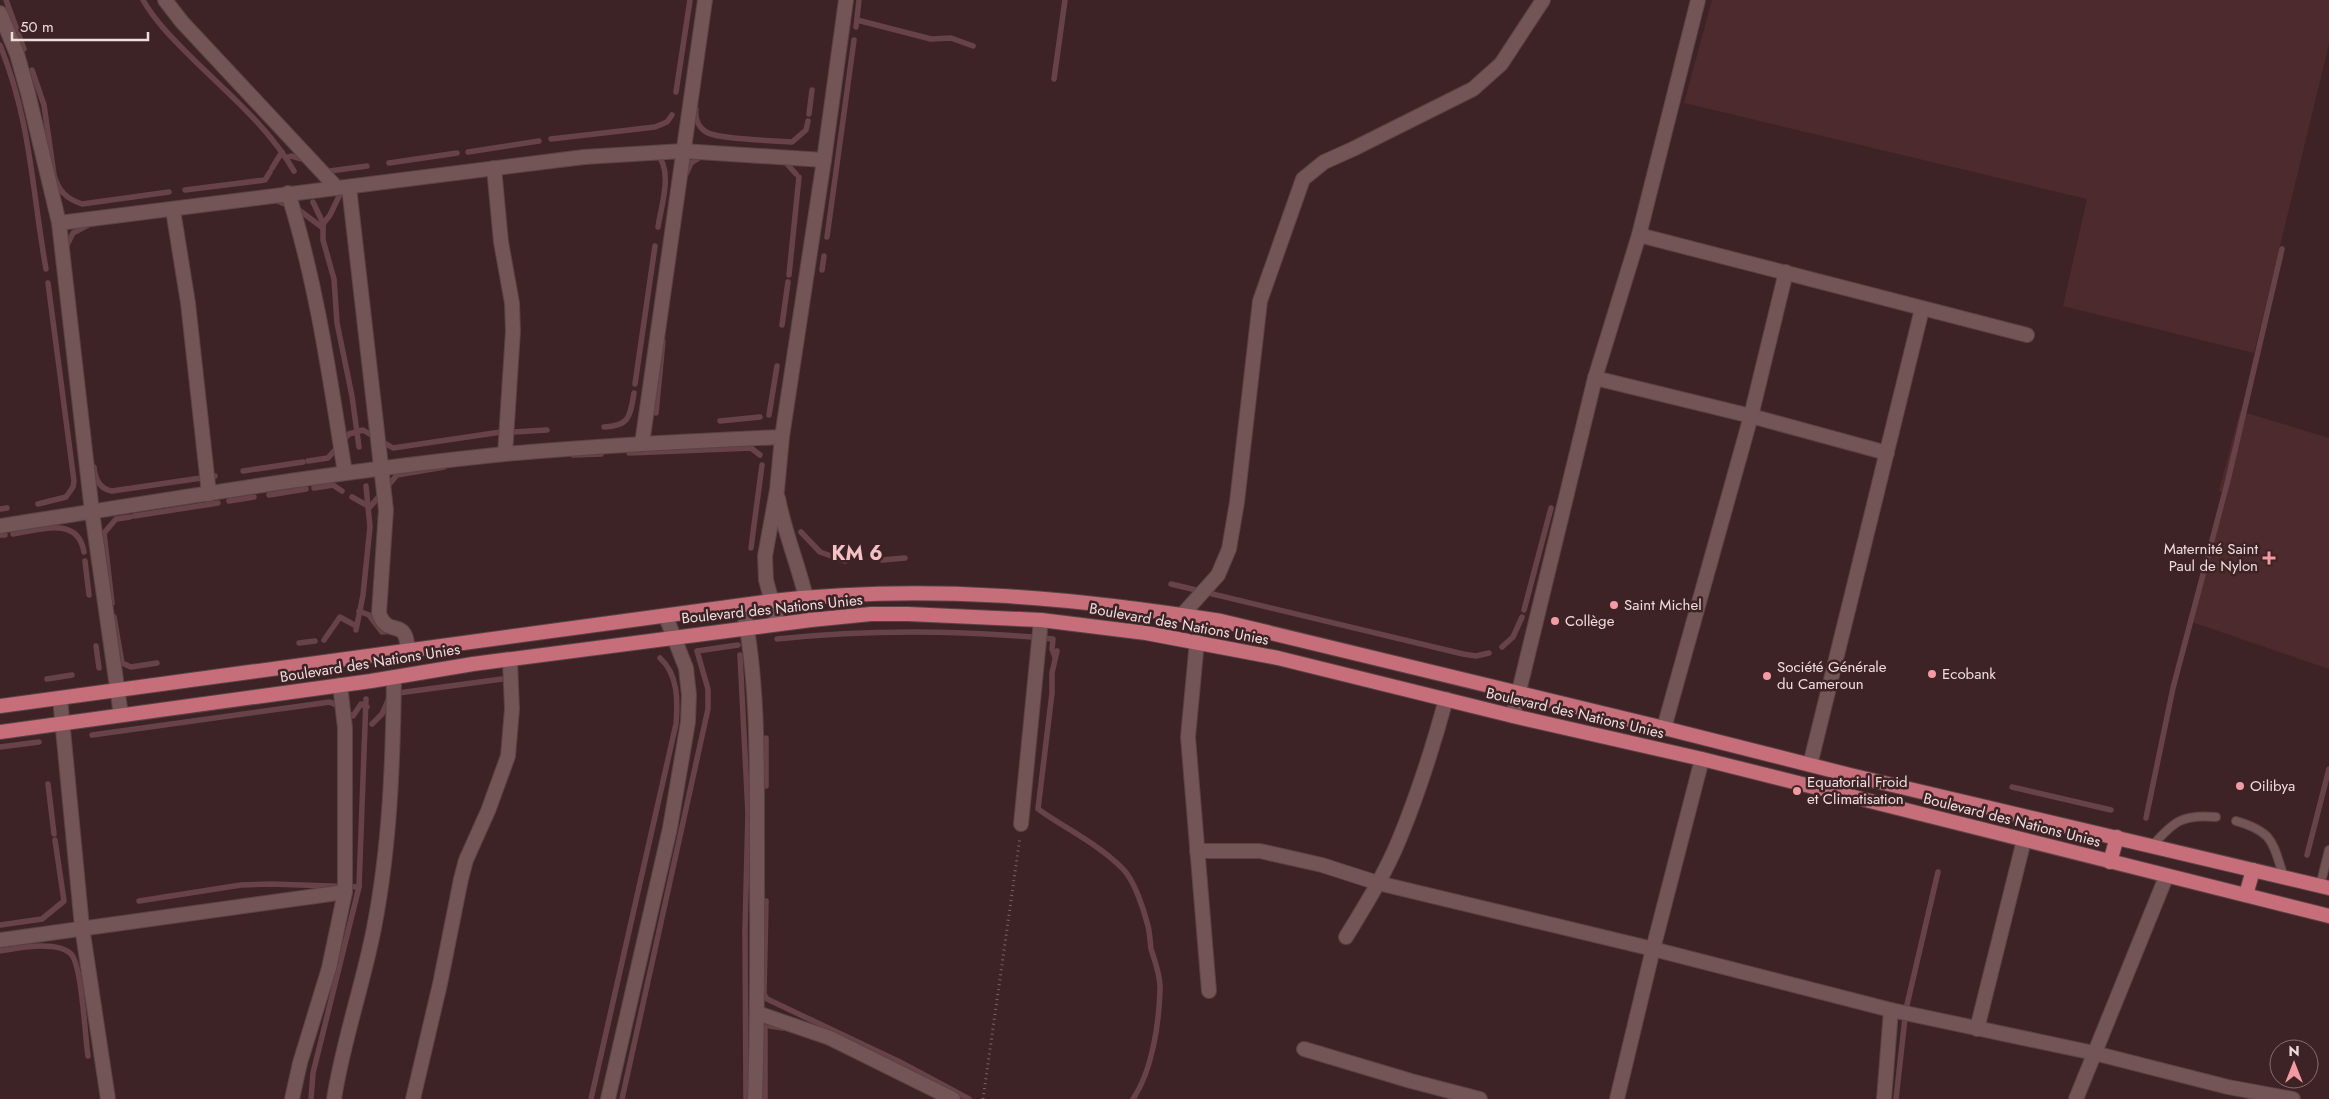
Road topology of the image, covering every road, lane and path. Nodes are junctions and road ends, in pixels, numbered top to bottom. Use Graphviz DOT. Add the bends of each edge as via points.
graph roads {
  1 [pos="165,0"];
  2 [pos="705,0"];
  3 [pos="846,0"];
  4 [pos="1543,0"];
  5 [pos="1698,0"];
  6 [pos="0,13"];
  7 [pos="683,151"];
  8 [pos="824,160"];
  9 [pos="494,168"];
  10 [pos="343,187"];
  11 [pos="288,193"];
  12 [pos="173,210"];
  13 [pos="59,223"];
  14 [pos="1639,235"];
  15 [pos="1786,272"];
  16 [pos="1922,310"];
  17 [pos="2027,335"];
  18 [pos="1595,378"];
  19 [pos="1752,416"];
  20 [pos="782,437"];
  21 [pos="642,444"];
  22 [pos="1887,453"];
  23 [pos="505,454"];
  24 [pos="380,469"];
  25 [pos="345,473"];
  26 [pos="777,490"];
  27 [pos="209,494"];
  28 [pos="92,512"];
  29 [pos="0,526"];
  30 [pos="807,597"];
  31 [pos="772,601"];
  32 [pos="743,606"];
  33 [pos="1182,615"];
  34 [pos="666,617"];
  35 [pos="811,620"];
  36 [pos="1041,620"];
  37 [pos="778,624"];
  38 [pos="747,628"];
  39 [pos="674,636"];
  40 [pos="1197,641"];
  41 [pos="408,651"];
  42 [pos="510,661"];
  43 [pos="394,677"];
  44 [pos="340,685"];
  45 [pos="117,689"];
  46 [pos="1517,692"];
  47 [pos="60,698"];
  48 [pos="1446,699"];
  49 [pos="0,706"];
  50 [pos="120,715"];
  51 [pos="1513,716"];
  52 [pos="62,723"];
  53 [pos="1664,728"];
  54 [pos="0,732"];
  55 [pos="1702,759"];
  56 [pos="1810,765"];
  57 [pos="2216,817"];
  58 [pos="2236,821"];
  59 [pos="1021,824"];
  60 [pos="2117,837"];
  61 [pos="2024,840"];
  62 [pos="2152,845"];
  63 [pos="2329,850"];
  64 [pos="1197,851"];
  65 [pos="2110,862"];
  66 [pos="2252,870"];
  67 [pos="2166,877"];
  68 [pos="2284,877"];
  69 [pos="1378,883"];
  70 [pos="2325,887"];
  71 [pos="345,892"];
  72 [pos="2246,895"];
  73 [pos="2329,916"];
  74 [pos="82,927"];
  75 [pos="1346,937"];
  76 [pos="0,940"];
  77 [pos="1653,949"];
  78 [pos="1209,991"];
  79 [pos="1891,1010"];
  80 [pos="758,1013"];
  81 [pos="1977,1029"];
  82 [pos="1304,1049"];
  83 [pos="2094,1053"];
  84 [pos="2227,1093"];
  85 [pos="108,1099"];
  86 [pos="292,1099"];
  87 [pos="334,1099"];
  88 [pos="413,1099"];
  89 [pos="608,1099"];
  90 [pos="755,1099"];
  91 [pos="953,1099"];
  92 [pos="983,1099"];
  93 [pos="1480,1099"];
  94 [pos="1617,1099"];
  95 [pos="1884,1099"];
  96 [pos="2076,1099"];
  97 [pos="2293,1099"];
  1 -- 10 [label="street" via="182,22"];
  2 -- 7 [label="street"];
  3 -- 8 [label="street"];
  4 -- 33 [label="street" via="1501,64 1473,89 1324,162 1303,179 1260,301 1229,549 1218,575"];
  5 -- 14 [label="street"];
  6 -- 13 [label="street" via="17,54 28,93"];
  7 -- 8 [label="street"];
  7 -- 9 [label="street" via="584,157"];
  7 -- 21 [label="street"];
  8 -- 20 [label="street"];
  9 -- 10 [label="street"];
  9 -- 23 [label="street" via="514,330"];
  10 -- 11 [label="street"];
  10 -- 24 [label="street"];
  11 -- 12 [label="street"];
  11 -- 25 [label="street" via="303,239"];
  12 -- 13 [label="street"];
  12 -- 27 [label="street" via="188,304"];
  13 -- 28 [label="street"];
  14 -- 15 [label="street"];
  14 -- 18 [label="street"];
  15 -- 16 [label="street"];
  15 -- 19 [label="street"];
  16 -- 17 [label="street"];
  16 -- 22 [label="street"];
  18 -- 19 [label="street"];
  18 -- 46 [label="street"];
  19 -- 22 [label="street"];
  19 -- 53 [label="street"];
  20 -- 21 [label="street"];
  20 -- 26 [label="street"];
  21 -- 23 [label="street"];
  22 -- 56 [label="street"];
  23 -- 24 [label="street"];
  24 -- 25 [label="street"];
  24 -- 41 [label="street" via="386,510 379,613 382,623 388,628 404,631 408,637"];
  25 -- 27 [label="street"];
  26 -- 30 [label="street"];
  26 -- 31 [label="street" via="765,556 766,580"];
  27 -- 28 [label="street"];
  28 -- 29 [label="street"];
  28 -- 45 [label="street"];
  30 -- 31 [label="main road, Boulevard des Nations Unies"];
  30 -- 33 [label="main road, Boulevard des Nations Unies" via="864,593 990,593"];
  30 -- 35 [label="street"];
  31 -- 32 [label="main road, Boulevard des Nations Unies"];
  31 -- 37 [label="street"];
  32 -- 34 [label="main road, Boulevard des Nations Unies"];
  32 -- 38 [label="street"];
  33 -- 46 [label="main road, Boulevard des Nations Unies" via="1221,621"];
  34 -- 39 [label="street"];
  34 -- 41 [label="main road, Boulevard des Nations Unies"];
  35 -- 36 [label="main road, Boulevard des Nations Unies" via="871,614"];
  35 -- 37 [label="main road, Boulevard des Nations Unies"];
  36 -- 40 [label="main road, Boulevard des Nations Unies"];
  36 -- 59 [label="street"];
  37 -- 38 [label="main road, Boulevard des Nations Unies"];
  38 -- 39 [label="main road, Boulevard des Nations Unies"];
  38 -- 80 [label="street" via="755,725"];
  39 -- 42 [label="main road, Boulevard des Nations Unies"];
  39 -- 89 [label="street" via="686,668 688,722 670,828"];
  40 -- 48 [label="main road, Boulevard des Nations Unies"];
  40 -- 64 [label="street" via="1188,737"];
  41 -- 45 [label="main road, Boulevard des Nations Unies"];
  42 -- 43 [label="main road, Boulevard des Nations Unies"];
  42 -- 88 [label="street" via="512,709 508,756 461,878"];
  43 -- 44 [label="main road, Boulevard des Nations Unies"];
  43 -- 87 [label="street" via="384,864 374,928"];
  44 -- 50 [label="main road, Boulevard des Nations Unies"];
  44 -- 71 [label="street" via="345,738"];
  45 -- 47 [label="main road, Boulevard des Nations Unies"];
  45 -- 50 [label="street"];
  46 -- 51 [label="street"];
  46 -- 53 [label="main road, Boulevard des Nations Unies"];
  47 -- 49 [label="main road, Boulevard des Nations Unies"];
  47 -- 52 [label="street"];
  48 -- 51 [label="main road, Boulevard des Nations Unies"];
  48 -- 69 [label="street" via="1424,775 1399,841"];
  50 -- 52 [label="main road, Boulevard des Nations Unies"];
  51 -- 55 [label="main road, Boulevard des Nations Unies"];
  52 -- 54 [label="main road, Boulevard des Nations Unies"];
  52 -- 74 [label="street"];
  53 -- 56 [label="main road, Boulevard des Nations Unies"];
  55 -- 61 [label="main road, Boulevard des Nations Unies"];
  55 -- 77 [label="street"];
  56 -- 60 [label="main road, Boulevard des Nations Unies"];
  57 -- 62 [label="lane" via="2194,815 2183,819"];
  58 -- 68 [label="lane" via="2257,827 2269,837"];
  59 -- 92 [label="path"];
  60 -- 62 [label="main road, Boulevard des Nations Unies"];
  60 -- 65 [label="main road"];
  61 -- 65 [label="main road, Boulevard des Nations Unies"];
  61 -- 81 [label="street"];
  62 -- 66 [label="main road, Boulevard des Nations Unies"];
  63 -- 70 [label="lane"];
  64 -- 69 [label="street" via="1260,850"];
  64 -- 78 [label="street"];
  65 -- 67 [label="main road, Boulevard des Nations Unies"];
  66 -- 68 [label="main road, Boulevard des Nations Unies"];
  66 -- 72 [label="main road"];
  67 -- 72 [label="main road, Boulevard des Nations Unies"];
  67 -- 83 [label="street"];
  68 -- 70 [label="main road, Boulevard des Nations Unies"];
  69 -- 75 [label="street"];
  69 -- 77 [label="street"];
  71 -- 74 [label="street"];
  71 -- 86 [label="street" via="329,968"];
  72 -- 73 [label="main road, Boulevard des Nations Unies"];
  74 -- 76 [label="street"];
  74 -- 85 [label="street"];
  77 -- 79 [label="street"];
  77 -- 94 [label="street"];
  79 -- 81 [label="street"];
  79 -- 95 [label="street"];
  80 -- 90 [label="street"];
  80 -- 91 [label="street" via="830,1038"];
  81 -- 83 [label="street"];
  82 -- 93 [label="street"];
  83 -- 84 [label="street"];
  83 -- 96 [label="street"];
  84 -- 97 [label="street"];
}
